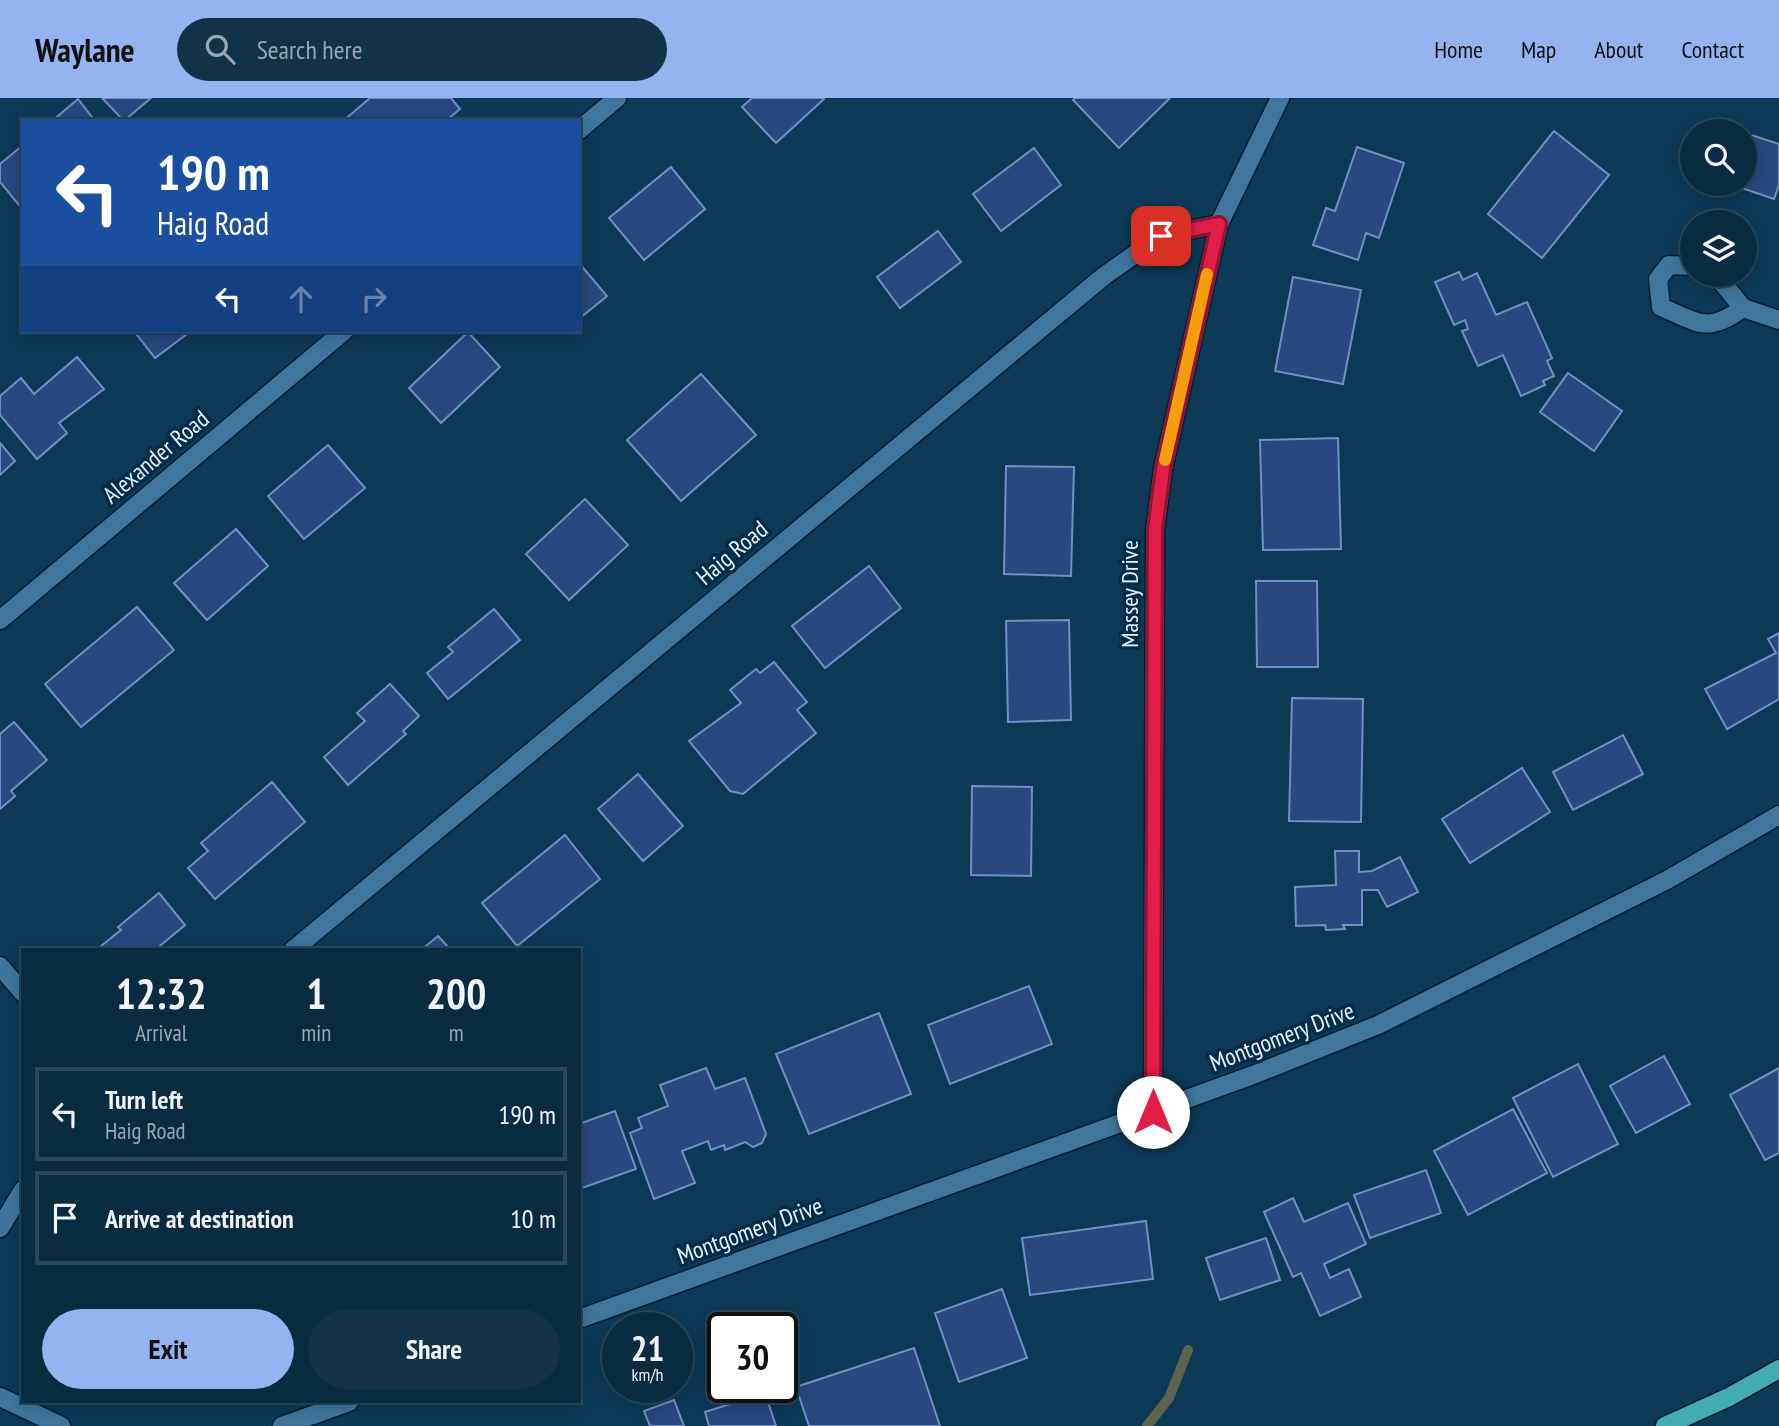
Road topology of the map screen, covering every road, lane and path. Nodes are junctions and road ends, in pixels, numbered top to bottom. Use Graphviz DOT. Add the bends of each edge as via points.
graph roads {
  1 [pos="617,98"];
  2 [pos="1280,98"];
  3 [pos="581,128"];
  4 [pos="1219,224"];
  5 [pos="1680,265"];
  6 [pos="1726,287"];
  7 [pos="1743,307"];
  8 [pos="1779,320"];
  9 [pos="342,333"];
  10 [pos="0,620"];
  11 [pos="1779,815"];
  12 [pos="295,948"];
  13 [pos="0,966"];
  14 [pos="21,991"];
  15 [pos="1153,1112"];
  16 [pos="21,1193"];
  17 [pos="0,1228"];
  18 [pos="581,1318"];
  19 [pos="1779,1369"];
  20 [pos="0,1397"];
  21 [pos="346,1403"];
  22 [pos="61,1426"];
  23 [pos="282,1426"];
  24 [pos="1665,1426"];
  1 -- 3 [label="street"];
  2 -- 4 [label="street, Massey Drive"];
  4 -- 12 [label="street, Haig Road" via="1161,236 1104,276"];
  4 -- 15 [label="street, Massey Drive" via="1163,469 1155,530"];
  5 -- 7 [label="street" via="1669,265 1658,279 1661,307 1706,326 1724,322"];
  6 -- 7 [label="street"];
  7 -- 8 [label="street"];
  9 -- 10 [label="street, Alexander Road"];
  11 -- 15 [label="street, Montgomery Drive" via="1667,880 1378,1026"];
  13 -- 14 [label="street"];
  15 -- 18 [label="street, Montgomery Drive"];
  16 -- 17 [label="street"];
  19 -- 24 [label="main road"];
  20 -- 22 [label="street"];
  21 -- 23 [label="street"];
}
